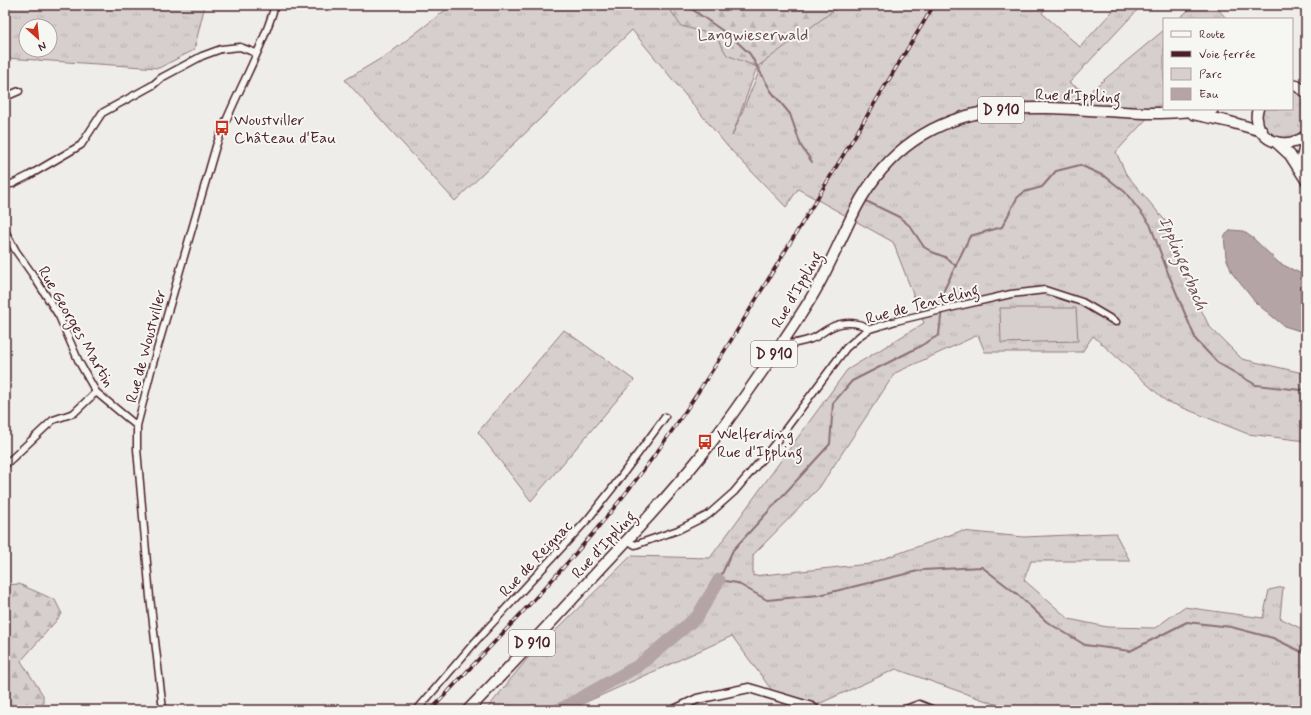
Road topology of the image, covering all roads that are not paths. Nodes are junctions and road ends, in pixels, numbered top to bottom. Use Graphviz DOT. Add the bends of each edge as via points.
graph roads {
  1 [pos="275,5"];
  2 [pos="256,53"];
  3 [pos="1306,80"];
  4 [pos="1294,86"];
  5 [pos="19,91"];
  6 [pos="1306,92"];
  7 [pos="5,97"];
  8 [pos="1203,110"];
  9 [pos="1258,110"];
  10 [pos="1183,112"];
  11 [pos="1262,131"];
  12 [pos="1306,136"];
  13 [pos="1306,141"];
  14 [pos="1278,143"];
  15 [pos="1306,167"];
  16 [pos="1306,180"];
  17 [pos="5,184"];
  18 [pos="5,231"];
  19 [pos="1116,322"];
  20 [pos="870,329"];
  21 [pos="780,345"];
  22 [pos="96,392"];
  23 [pos="665,417"];
  24 [pos="137,426"];
  25 [pos="5,465"];
  26 [pos="627,540"];
  27 [pos="163,710"];
  28 [pos="418,710"];
  29 [pos="468,710"];
  30 [pos="674,710"];
  31 [pos="815,710"];
  32 [pos="903,710"];
  33 [pos="934,710"];
  1 -- 2 [label="street, Rue de Woustviller"];
  2 -- 17 [label="street" via="240,47 221,49 202,56 102,113 81,145 28,176 12,184"];
  2 -- 24 [label="street, Rue de Woustviller" via="224,122 216,146"];
  3 -- 4 [label="main road"];
  4 -- 6 [label="main road"];
  5 -- 7 [label="street"];
  8 -- 10 [label="main road, Rue d'Ippling / D 910"];
  9 -- 11 [label="main road" via="1257,119"];
  10 -- 11 [label="main road, Rue d'Ippling / D 910"];
  10 -- 21 [label="main road, Rue d'Ippling / D 910" via="1032,108 997,110 970,114 922,134 887,164 866,192 814,292"];
  11 -- 14 [label="main road"];
  12 -- 14 [label="main road" via="1289,144"];
  13 -- 15 [label="main road" via="1302,158"];
  14 -- 16 [label="main road" via="1290,155"];
  18 -- 22 [label="street, Rue Georges Martin" via="59,316 79,362"];
  19 -- 20 [label="street, Rue de Tenteling" via="1082,302 1045,290 1011,294"];
  20 -- 21 [label="street" via="855,323 842,324 812,339"];
  20 -- 26 [label="street, Rue de Tenteling" via="846,348 773,446 734,492 708,515 678,530 635,545"];
  21 -- 26 [label="main road, Rue d'Ippling / D 910" via="703,454"];
  22 -- 24 [label="street, Rue Georges Martin"];
  22 -- 25 [label="street" via="74,413 53,420"];
  23 -- 28 [label="street, Rue de Reignac" via="588,519 474,642"];
  24 -- 27 [label="street, Rue de Woustviller" via="150,597"];
  26 -- 29 [label="main road, Rue d'Ippling / D 910"];
  30 -- 31 [label="street" via="697,699 749,688"];
  32 -- 33 [label="street" via="918,704"];
}
